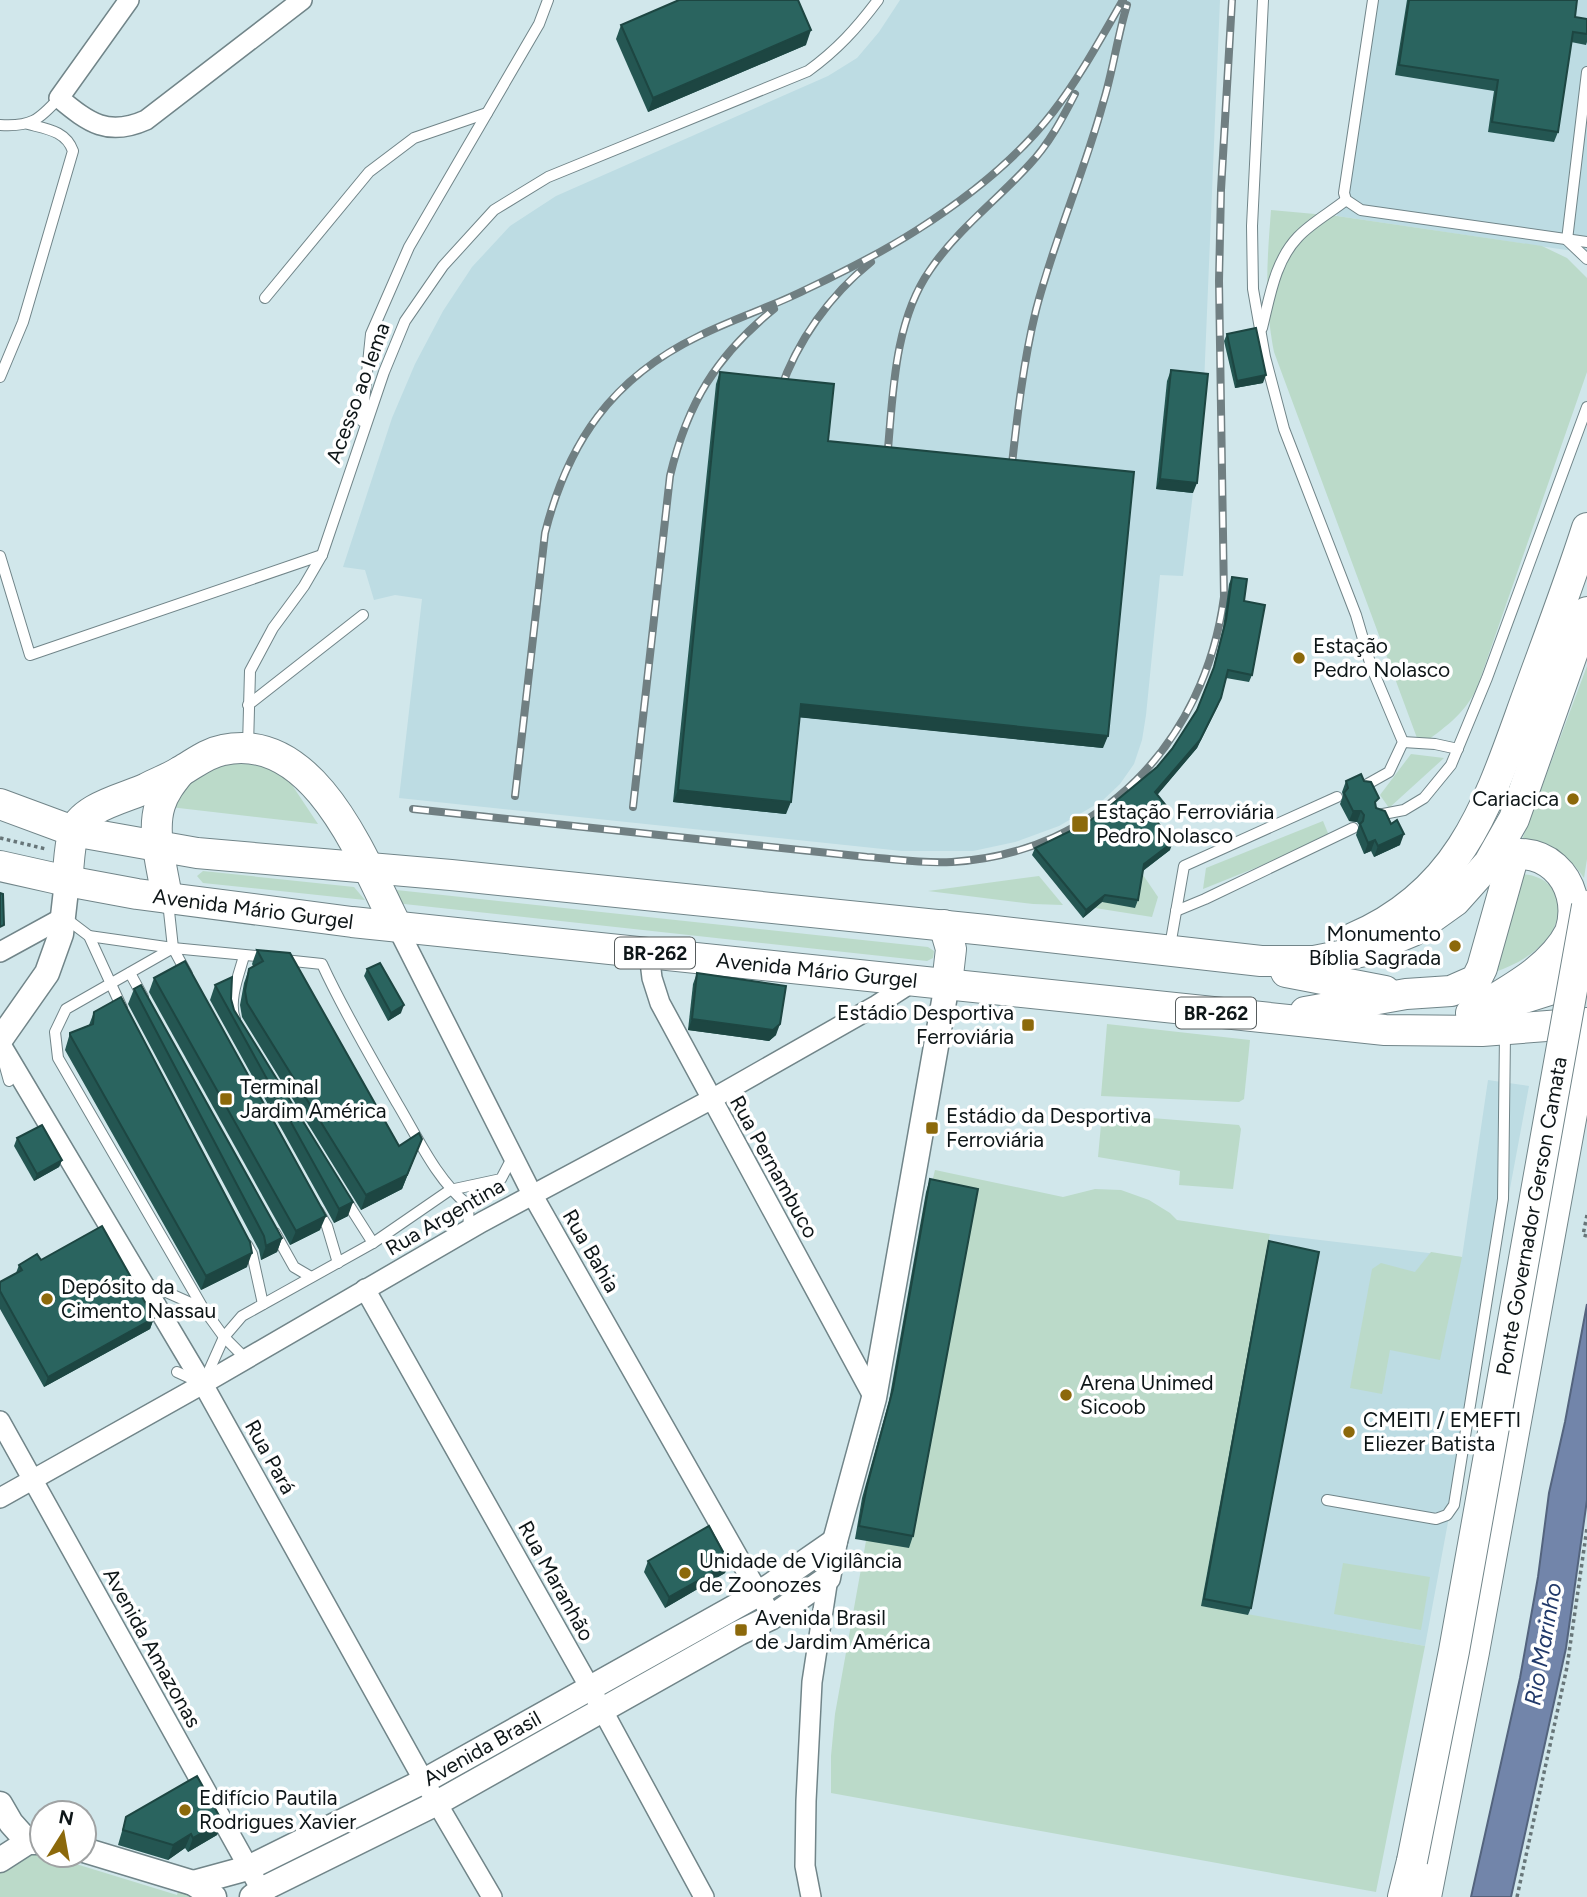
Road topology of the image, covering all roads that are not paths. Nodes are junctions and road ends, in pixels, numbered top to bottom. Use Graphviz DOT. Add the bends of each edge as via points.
graph roads {
  1 [pos="129,0"];
  2 [pos="302,0"];
  3 [pos="548,0"];
  4 [pos="878,0"];
  5 [pos="1263,0"];
  6 [pos="1373,0"];
  7 [pos="1587,72"];
  8 [pos="59,98"];
  9 [pos="487,113"];
  10 [pos="28,124"];
  11 [pos="0,125"];
  12 [pos="1346,200"];
  13 [pos="1567,240"];
  14 [pos="1587,242"];
  15 [pos="1587,259"];
  16 [pos="265,298"];
  17 [pos="1261,332"];
  18 [pos="0,377"];
  19 [pos="1587,407"];
  20 [pos="360,439"];
  21 [pos="1587,528"];
  22 [pos="322,555"];
  23 [pos="0,556"];
  24 [pos="1587,612"];
  25 [pos="363,615"];
  26 [pos="248,705"];
  27 [pos="1403,742"];
  28 [pos="248,747"];
  29 [pos="1458,749"];
  30 [pos="180,772"];
  31 [pos="1364,786"];
  32 [pos="1337,797"];
  33 [pos="0,804"];
  34 [pos="1378,815"];
  35 [pos="1353,828"];
  36 [pos="74,831"];
  37 [pos="160,847"];
  38 [pos="1495,860"];
  39 [pos="367,868"];
  40 [pos="4,869"];
  41 [pos="67,881"];
  42 [pos="167,898"];
  43 [pos="1587,906"];
  44 [pos="1176,911"];
  45 [pos="64,917"];
  46 [pos="396,925"];
  47 [pos="944,925"];
  48 [pos="89,936"];
  49 [pos="173,948"];
  50 [pos="1169,950"];
  51 [pos="0,952"];
  52 [pos="649,953"];
  53 [pos="244,956"];
  54 [pos="1247,959"];
  55 [pos="1587,968"];
  56 [pos="130,973"];
  57 [pos="191,981"];
  58 [pos="914,981"];
  59 [pos="110,984"];
  60 [pos="947,984"];
  61 [pos="1406,994"];
  62 [pos="148,1004"];
  63 [pos="1471,1013"];
  64 [pos="1270,1018"];
  65 [pos="129,1021"];
  66 [pos="1587,1023"];
  67 [pos="241,1030"];
  68 [pos="1385,1030"];
  69 [pos="1505,1030"];
  70 [pos="1587,1031"];
  71 [pos="0,1043"];
  72 [pos="9,1081"];
  73 [pos="710,1100"];
  74 [pos="513,1157"];
  75 [pos="340,1190"];
  76 [pos="450,1190"];
  77 [pos="532,1194"];
  78 [pos="314,1202"];
  79 [pos="269,1223"];
  80 [pos="469,1230"];
  81 [pos="239,1232"];
  82 [pos="373,1243"];
  83 [pos="338,1262"];
  84 [pos="312,1277"];
  85 [pos="142,1282"];
  86 [pos="365,1289"];
  87 [pos="263,1304"];
  88 [pos="203,1308"];
  89 [pos="224,1337"];
  90 [pos="246,1359"];
  91 [pos="177,1372"];
  92 [pos="203,1384"];
  93 [pos="874,1398"];
  94 [pos="0,1421"];
  95 [pos="32,1480"];
  96 [pos="0,1497"];
  97 [pos="1326,1500"];
  98 [pos="835,1541"];
  99 [pos="828,1578"];
  100 [pos="760,1593"];
  101 [pos="772,1617"];
  102 [pos="590,1688"];
  103 [pos="603,1711"];
  104 [pos="424,1781"];
  105 [pos="437,1803"];
  106 [pos="0,1804"];
  107 [pos="28,1836"];
  108 [pos="28,1846"];
  109 [pos="98,1854"];
  110 [pos="0,1860"];
  111 [pos="248,1868"];
  112 [pos="193,1883"];
  113 [pos="259,1895"];
  114 [pos="214,1897"];
  115 [pos="492,1897"];
  116 [pos="704,1897"];
  117 [pos="811,1897"];
  118 [pos="1404,1897"];
  119 [pos="1426,1897"];
  1 -- 8 [label="street"];
  2 -- 8 [label="street" via="134,125 121,129 95,124"];
  3 -- 9 [label="lane"];
  4 -- 20 [label="lane, Acesso ao Iema" via="834,52 808,71 548,177 494,210 443,266 405,321"];
  5 -- 17 [label="lane" via="1252,226 1253,289"];
  6 -- 12 [label="lane"];
  7 -- 13 [label="lane"];
  8 -- 10 [label="lane" via="41,118"];
  9 -- 16 [label="lane" via="414,138 369,172"];
  9 -- 20 [label="lane" via="409,247 371,334"];
  10 -- 11 [label="lane"];
  10 -- 18 [label="lane" via="57,131 73,151 23,322"];
  12 -- 13 [label="lane" via="1361,210"];
  12 -- 17 [label="lane" via="1299,235 1284,254"];
  13 -- 14 [label="lane"];
  13 -- 15 [label="lane"];
  17 -- 27 [label="lane" via="1284,429"];
  19 -- 29 [label="lane"];
  20 -- 22 [label="lane, Acesso ao Iema"];
  21 -- 54 [label="main road" via="1497,780 1463,848 1430,886 1363,934 1311,953"];
  22 -- 23 [label="lane" via="30,655"];
  22 -- 26 [label="lane, Acesso ao Iema" via="250,671"];
  24 -- 38 [label="main road" via="1514,819"];
  25 -- 26 [label="lane"];
  26 -- 28 [label="lane, Acesso ao Iema"];
  27 -- 29 [label="lane"];
  27 -- 31 [label="lane" via="1389,772"];
  28 -- 30 [label="main road" via="222,750"];
  28 -- 39 [label="main road" via="293,765 314,784 340,817"];
  29 -- 34 [label="lane" via="1424,798 1404,810"];
  30 -- 36 [label="main road" via="99,806"];
  30 -- 37 [label="main road" via="160,806"];
  32 -- 44 [label="lane" via="1184,866"];
  33 -- 36 [label="main road"];
  35 -- 44 [label="lane"];
  36 -- 37 [label="main road"];
  36 -- 41 [label="main road"];
  37 -- 39 [label="main road"];
  37 -- 42 [label="main road"];
  38 -- 54 [label="main road" via="1455,901 1390,942 1340,958"];
  38 -- 61 [label="main road" via="1511,865 1476,981 1445,992"];
  38 -- 63 [label="main road" via="1523,853 1557,865 1570,882 1576,914 1570,934 1550,958"];
  39 -- 46 [label="main road"];
  39 -- 47 [label="main road"];
  40 -- 41 [label="main road, Avenida Mário Gurgel / BR-262"];
  41 -- 42 [label="main road, Avenida Mário Gurgel / BR-262"];
  41 -- 45 [label="street"];
  42 -- 46 [label="main road, Avenida Mário Gurgel / BR-262"];
  42 -- 49 [label="lane"];
  43 -- 118 [label="main road, Ponte Governador Gerson Camata, bridge" via="1454,1651"];
  44 -- 50 [label="lane"];
  45 -- 48 [label="lane"];
  45 -- 51 [label="street"];
  45 -- 71 [label="street" via="47,973"];
  46 -- 52 [label="main road, Avenida Mário Gurgel / BR-262"];
  46 -- 74 [label="street, Rua Bahia"];
  47 -- 50 [label="main road"];
  47 -- 60 [label="main road" via="951,949"];
  48 -- 49 [label="lane"];
  48 -- 59 [label="lane"];
  49 -- 53 [label="lane"];
  49 -- 56 [label="lane"];
  49 -- 57 [label="lane"];
  50 -- 54 [label="main road"];
  52 -- 58 [label="main road, Avenida Mário Gurgel / BR-262"];
  52 -- 73 [label="street, Rua Pernambuco" via="660,1003"];
  53 -- 67 [label="lane" via="233,1015"];
  53 -- 76 [label="lane" via="322,964"];
  54 -- 61 [label="main road" via="1301,976"];
  55 -- 63 [label="main road, BR-262" via="1536,996"];
  56 -- 59 [label="lane"];
  56 -- 62 [label="lane"];
  58 -- 60 [label="main road, Avenida Mário Gurgel / BR-262"];
  58 -- 73 [label="street, Rua Argentina"];
  59 -- 65 [label="lane"];
  59 -- 88 [label="lane" via="66,1009 55,1032 58,1058"];
  60 -- 64 [label="main road, Avenida Mário Gurgel / BR-262"];
  60 -- 93 [label="street"];
  61 -- 64 [label="main road"];
  63 -- 68 [label="main road, BR-262"];
  64 -- 68 [label="main road, Avenida Mário Gurgel / BR-262"];
  66 -- 69 [label="main road"];
  68 -- 69 [label="main road"];
  69 -- 97 [label="lane" via="1503,1199 1454,1505 1447,1515 1436,1519"];
  70 -- 119 [label="main road, Ponte Governador Gerson Camata"];
  71 -- 72 [label="lane"];
  71 -- 85 [label="street, Rua Pará"];
  73 -- 77 [label="street, Rua Argentina"];
  73 -- 93 [label="street, Rua Pernambuco"];
  74 -- 76 [label="lane" via="501,1179"];
  74 -- 77 [label="street, Rua Bahia"];
  75 -- 82 [label="lane"];
  76 -- 80 [label="lane" via="468,1205"];
  76 -- 82 [label="lane"];
  77 -- 80 [label="street, Rua Argentina"];
  77 -- 100 [label="street, Rua Bahia"];
  78 -- 83 [label="lane"];
  79 -- 84 [label="lane" via="294,1267"];
  80 -- 86 [label="street, Rua Argentina"];
  81 -- 87 [label="lane" via="252,1254"];
  82 -- 83 [label="lane"];
  83 -- 84 [label="lane"];
  84 -- 87 [label="lane"];
  85 -- 88 [label="lane"];
  85 -- 92 [label="street, Rua Pará"];
  86 -- 90 [label="street, Rua Argentina"];
  86 -- 102 [label="street, Rua Maranhão"];
  87 -- 89 [label="lane" via="242,1316"];
  88 -- 89 [label="lane"];
  89 -- 90 [label="lane"];
  89 -- 92 [label="lane"];
  90 -- 92 [label="street, Rua Argentina"];
  91 -- 92 [label="lane"];
  92 -- 95 [label="street, Rua Argentina"];
  92 -- 104 [label="street, Rua Pará"];
  93 -- 98 [label="street"];
  94 -- 95 [label="street, Avenida Amazonas"];
  95 -- 96 [label="street, Rua Argentina"];
  95 -- 111 [label="street, Avenida Amazonas"];
  98 -- 99 [label="street"];
  98 -- 100 [label="street, Avenida Brasil"];
  99 -- 101 [label="street, Avenida Brasil"];
  99 -- 117 [label="street" via="811,1693 805,1853"];
  100 -- 101 [label="street"];
  100 -- 102 [label="street, Avenida Brasil"];
  101 -- 103 [label="street, Avenida Brasil"];
  102 -- 103 [label="street, Rua Maranhão"];
  102 -- 104 [label="street, Avenida Brasil"];
  103 -- 105 [label="street, Avenida Brasil"];
  103 -- 116 [label="street, Rua Maranhão"];
  104 -- 105 [label="street, Rua Pará"];
  104 -- 111 [label="street, Avenida Brasil"];
  105 -- 113 [label="street, Avenida Brasil"];
  105 -- 115 [label="street, Rua Pará"];
  106 -- 107 [label="street" via="11,1823"];
  108 -- 110 [label="street"];
  109 -- 112 [label="street"];
  111 -- 112 [label="street, Avenida Brasil"];
  111 -- 113 [label="street, Avenida Amazonas"];
  112 -- 114 [label="street"];
}
